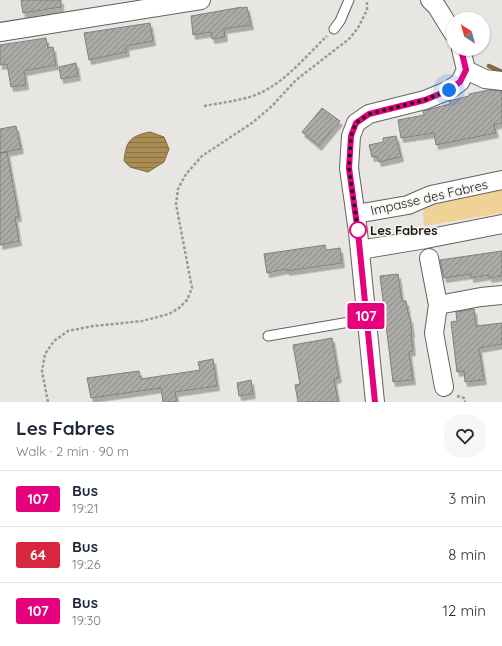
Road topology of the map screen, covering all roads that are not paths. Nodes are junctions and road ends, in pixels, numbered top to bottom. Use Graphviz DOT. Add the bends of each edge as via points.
graph roads {
  1 [pos="202,0"];
  2 [pos="349,0"];
  3 [pos="430,0"];
  4 [pos="446,22"];
  5 [pos="334,29"];
  6 [pos="0,32"];
  7 [pos="463,56"];
  8 [pos="466,70"];
  9 [pos="502,81"];
  10 [pos="502,180"];
  11 [pos="356,214"];
  12 [pos="502,224"];
  13 [pos="360,250"];
  14 [pos="430,258"];
  15 [pos="502,295"];
  16 [pos="438,305"];
  17 [pos="367,319"];
  18 [pos="268,336"];
  19 [pos="444,387"];
  20 [pos="375,402"];
  1 -- 6 [label="street"];
  2 -- 5 [label="lane"];
  3 -- 4 [label="street"];
  7 -- 8 [label="street"];
  8 -- 9 [label="street" via="485,79"];
  8 -- 11 [label="street" via="460,82 449,90 425,100 369,114 356,123 351,136 349,168"];
  10 -- 11 [label="street, Impasse des Fabres" via="431,194 408,205"];
  11 -- 13 [label="street"];
  12 -- 13 [label="street"];
  13 -- 17 [label="street"];
  14 -- 16 [label="street"];
  15 -- 16 [label="street"];
  16 -- 19 [label="street" via="434,333"];
  17 -- 18 [label="lane"];
  17 -- 20 [label="street"];
}
